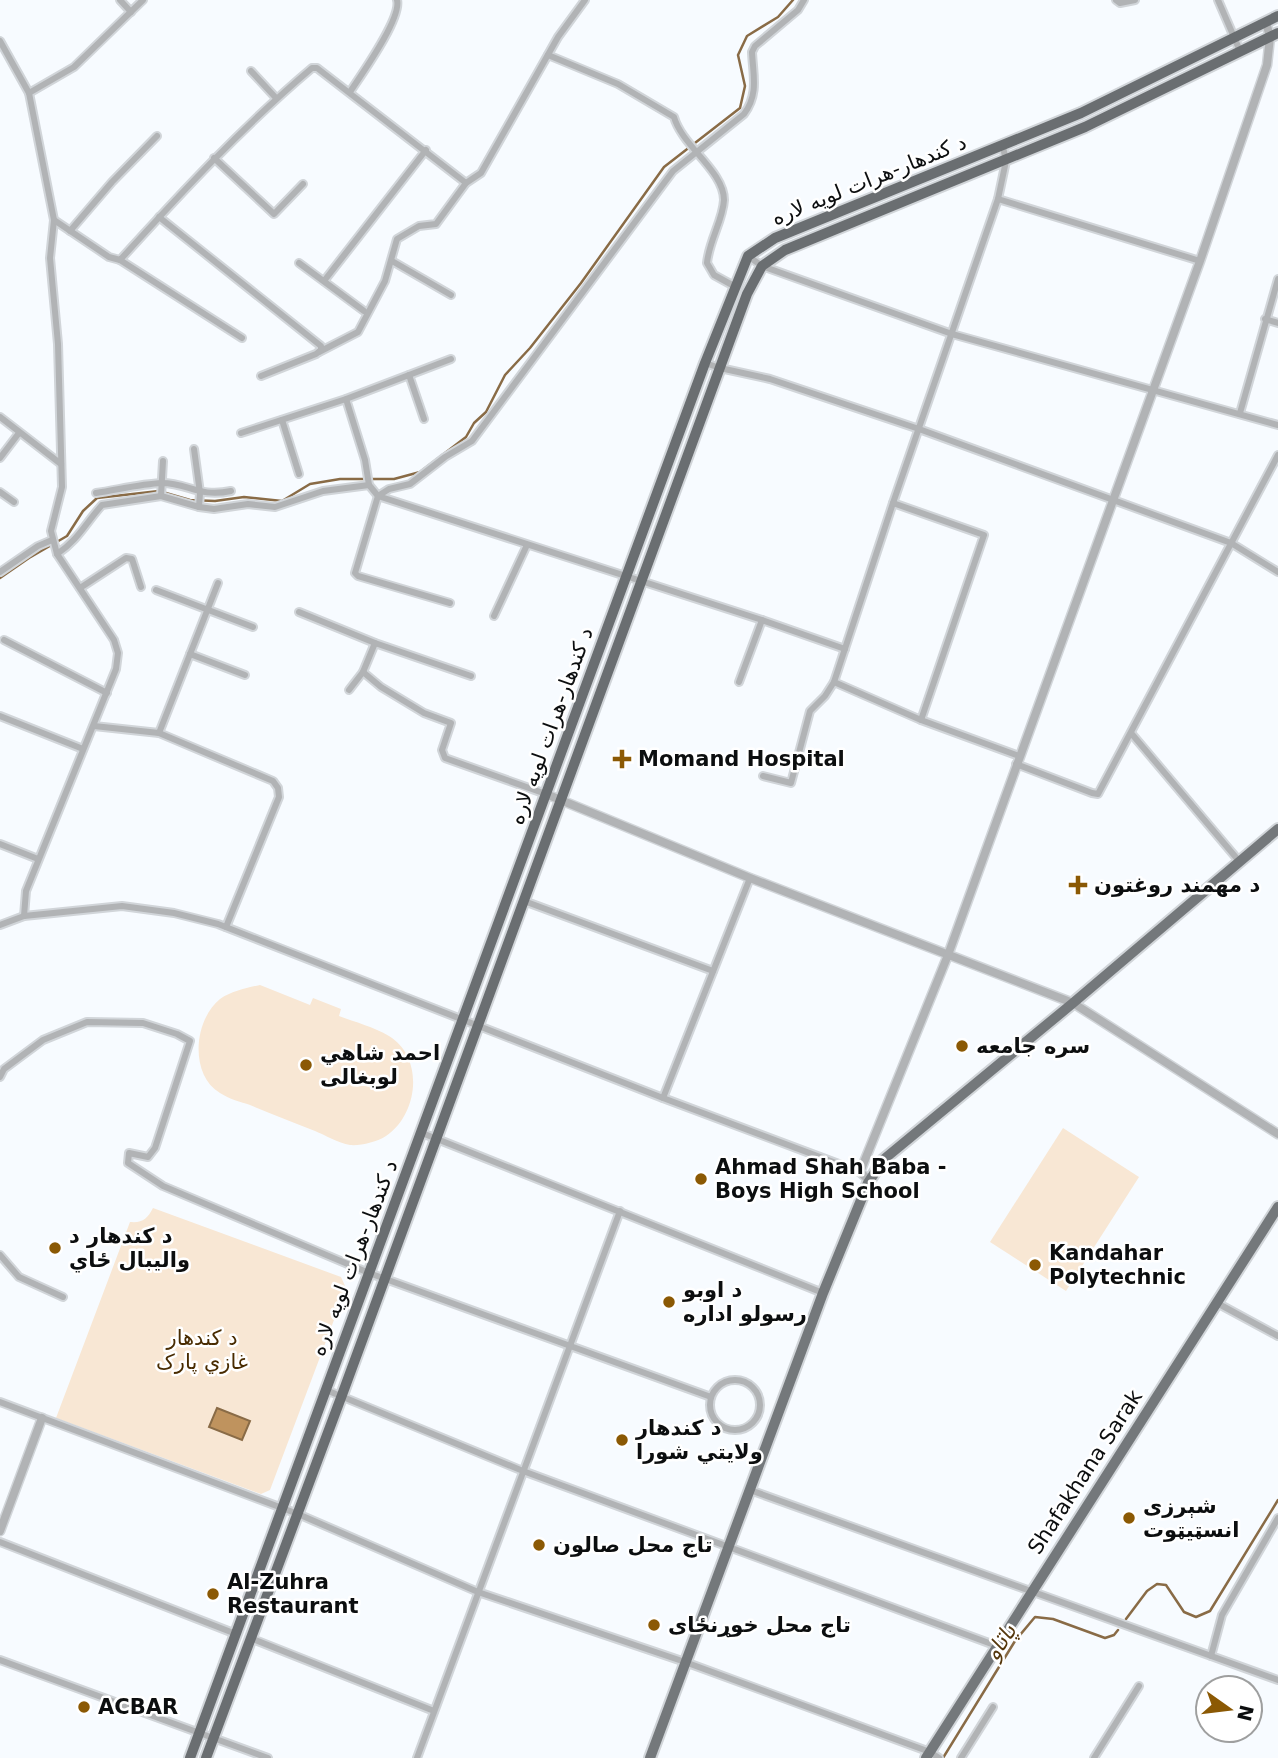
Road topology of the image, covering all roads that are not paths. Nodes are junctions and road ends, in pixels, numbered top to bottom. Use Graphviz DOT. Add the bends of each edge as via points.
graph roads {
  1 [pos="120,0"];
  2 [pos="143,0"];
  3 [pos="397,0"];
  4 [pos="585,0"];
  5 [pos="804,0"];
  6 [pos="1116,0"];
  7 [pos="1135,0"];
  8 [pos="1218,0"];
  9 [pos="131,12"];
  10 [pos="1278,16"];
  11 [pos="1266,22"];
  12 [pos="1274,35"];
  13 [pos="1234,38"];
  14 [pos="0,41"];
  15 [pos="1240,51"];
  16 [pos="548,55"];
  17 [pos="251,71"];
  18 [pos="350,92"];
  19 [pos="29,93"];
  20 [pos="276,98"];
  21 [pos="157,136"];
  22 [pos="1003,147"];
  23 [pos="426,150"];
  24 [pos="694,150"];
  25 [pos="214,158"];
  26 [pos="1006,161"];
  27 [pos="466,183"];
  28 [pos="303,184"];
  29 [pos="998,199"];
  30 [pos="159,217"];
  31 [pos="54,220"];
  32 [pos="70,231"];
  33 [pos="748,256"];
  34 [pos="120,260"];
  35 [pos="391,261"];
  36 [pos="1200,261"];
  37 [pos="299,262"];
  38 [pos="762,266"];
  39 [pos="1278,279"];
  40 [pos="324,281"];
  41 [pos="734,286"];
  42 [pos="451,295"];
  43 [pos="364,311"];
  44 [pos="1265,319"];
  45 [pos="1278,323"];
  46 [pos="952,334"];
  47 [pos="242,338"];
  48 [pos="319,352"];
  49 [pos="451,359"];
  50 [pos="705,363"];
  51 [pos="720,368"];
  52 [pos="410,375"];
  53 [pos="261,376"];
  54 [pos="1154,390"];
  55 [pos="346,399"];
  56 [pos="1240,413"];
  57 [pos="0,417"];
  58 [pos="424,419"];
  59 [pos="282,420"];
  60 [pos="1278,425"];
  61 [pos="919,429"];
  62 [pos="19,433"];
  63 [pos="241,433"];
  64 [pos="194,449"];
  65 [pos="1278,455"];
  66 [pos="0,458"];
  67 [pos="163,461"];
  68 [pos="61,464"];
  69 [pos="1270,470"];
  70 [pos="1278,473"];
  71 [pos="299,474"];
  72 [pos="163,483"];
  73 [pos="369,485"];
  74 [pos="232,491"];
  75 [pos="0,492"];
  76 [pos="96,493"];
  77 [pos="200,493"];
  78 [pos="161,496"];
  79 [pos="378,496"];
  80 [pos="1114,499"];
  81 [pos="14,502"];
  82 [pos="893,503"];
  83 [pos="198,507"];
  84 [pos="52,541"];
  85 [pos="1231,543"];
  86 [pos="527,545"];
  87 [pos="56,552"];
  88 [pos="0,572"];
  89 [pos="1278,572"];
  90 [pos="627,577"];
  91 [pos="218,583"];
  92 [pos="642,583"];
  93 [pos="141,587"];
  94 [pos="80,589"];
  95 [pos="156,590"];
  96 [pos="450,603"];
  97 [pos="207,611"];
  98 [pos="299,612"];
  99 [pos="494,616"];
  100 [pos="762,620"];
  101 [pos="253,626"];
  102 [pos="5,640"];
  103 [pos="375,643"];
  104 [pos="845,649"];
  105 [pos="190,654"];
  106 [pos="363,672"];
  107 [pos="245,675"];
  108 [pos="471,676"];
  109 [pos="739,682"];
  110 [pos="834,682"];
  111 [pos="349,690"];
  112 [pos="107,693"];
  113 [pos="0,716"];
  114 [pos="921,720"];
  115 [pos="94,726"];
  116 [pos="159,733"];
  117 [pos="1131,733"];
  118 [pos="83,749"];
  119 [pos="1017,760"];
  120 [pos="762,776"];
  121 [pos="546,794"];
  122 [pos="561,800"];
  123 [pos="1278,829"];
  124 [pos="0,844"];
  125 [pos="38,859"];
  126 [pos="1239,861"];
  127 [pos="750,877"];
  128 [pos="524,901"];
  129 [pos="24,916"];
  130 [pos="0,925"];
  131 [pos="226,927"];
  132 [pos="948,955"];
  133 [pos="713,971"];
  134 [pos="1073,1003"];
  135 [pos="464,1018"];
  136 [pos="479,1024"];
  137 [pos="0,1077"];
  138 [pos="663,1098"];
  139 [pos="422,1133"];
  140 [pos="1278,1134"];
  141 [pos="437,1139"];
  142 [pos="860,1172"];
  143 [pos="870,1181"];
  144 [pos="1278,1207"];
  145 [pos="620,1211"];
  146 [pos="0,1255"];
  147 [pos="369,1273"];
  148 [pos="384,1279"];
  149 [pos="823,1293"];
  150 [pos="63,1297"];
  151 [pos="1217,1303"];
  152 [pos="1278,1336"];
  153 [pos="570,1346"];
  154 [pos="326,1390"];
  155 [pos="342,1395"];
  156 [pos="711,1397"];
  157 [pos="0,1402"];
  158 [pos="760,1413"];
  159 [pos="42,1418"];
  160 [pos="776,1419"];
  161 [pos="523,1471"];
  162 [pos="749,1490"];
  163 [pos="282,1508"];
  164 [pos="298,1514"];
  165 [pos="1278,1518"];
  166 [pos="0,1531"];
  167 [pos="0,1542"];
  168 [pos="728,1547"];
  169 [pos="478,1592"];
  170 [pos="1031,1593"];
  171 [pos="236,1634"];
  172 [pos="249,1641"];
  173 [pos="997,1646"];
  174 [pos="1211,1656"];
  175 [pos="0,1660"];
  176 [pos="685,1662"];
  177 [pos="1278,1680"];
  178 [pos="1139,1686"];
  179 [pos="993,1707"];
  180 [pos="434,1711"];
  181 [pos="200,1733"];
  182 [pos="213,1738"];
  183 [pos="931,1756"];
  184 [pos="191,1758"];
  185 [pos="206,1758"];
  186 [pos="268,1758"];
  187 [pos="417,1758"];
  188 [pos="650,1758"];
  189 [pos="961,1758"];
  190 [pos="1094,1758"];
  1 -- 9 [label="street"];
  2 -- 9 [label="street"];
  3 -- 18 [label="street" via="390,27"];
  4 -- 16 [label="street"];
  5 -- 24 [label="street" via="755,46 752,104"];
  6 -- 7 [label="street"];
  8 -- 13 [label="street"];
  9 -- 19 [label="street" via="74,67"];
  10 -- 11 [label="highway, د کندهار-هرات لويه لاره"];
  11 -- 12 [label="street"];
  11 -- 13 [label="highway, د کندهار-هرات لويه لاره"];
  12 -- 15 [label="highway, د کندهار-هرات لويه لاره"];
  12 -- 36 [label="street" via="1268,65"];
  13 -- 15 [label="street"];
  13 -- 22 [label="highway, د کندهار-هرات لويه لاره"];
  14 -- 19 [label="street"];
  15 -- 26 [label="highway, د کندهار-هرات لويه لاره"];
  16 -- 24 [label="street" via="618,84 674,117 677,130"];
  16 -- 27 [label="street" via="481,173"];
  17 -- 20 [label="street"];
  18 -- 20 [label="street" via="312,68"];
  18 -- 23 [label="street"];
  19 -- 31 [label="street"];
  20 -- 25 [label="street"];
  21 -- 32 [label="street"];
  22 -- 26 [label="street"];
  22 -- 33 [label="highway, د کندهار-هرات لويه لاره" via="775,238"];
  23 -- 27 [label="street"];
  23 -- 40 [label="street"];
  24 -- 41 [label="street" via="713,174 724,203 707,263 714,275"];
  24 -- 79 [label="street" via="673,171 472,441 410,484"];
  25 -- 28 [label="street" via="274,214"];
  25 -- 30 [label="street"];
  26 -- 29 [label="street"];
  26 -- 38 [label="highway, د کندهار-هرات لويه لاره" via="785,250"];
  27 -- 35 [label="street" via="436,224 419,226 397,239"];
  29 -- 36 [label="street"];
  29 -- 46 [label="street"];
  30 -- 34 [label="street"];
  30 -- 48 [label="street" via="321,346"];
  31 -- 32 [label="street"];
  31 -- 68 [label="street" via="50,258"];
  32 -- 34 [label="street"];
  33 -- 38 [label="street"];
  33 -- 41 [label="highway, د کندهار-هرات لويه لاره"];
  34 -- 47 [label="street"];
  35 -- 42 [label="street"];
  35 -- 48 [label="street" via="358,332"];
  36 -- 54 [label="street"];
  37 -- 40 [label="street"];
  38 -- 46 [label="street"];
  38 -- 51 [label="highway, د کندهار-هرات لويه لاره"];
  39 -- 44 [label="street"];
  40 -- 43 [label="street"];
  41 -- 50 [label="highway, د کندهار-هرات لويه لاره"];
  44 -- 45 [label="street"];
  44 -- 56 [label="street"];
  46 -- 54 [label="street"];
  46 -- 61 [label="street"];
  48 -- 53 [label="street"];
  49 -- 52 [label="street"];
  50 -- 51 [label="street"];
  50 -- 90 [label="highway, د کندهار-هرات لويه لاره"];
  51 -- 61 [label="street" via="771,379"];
  51 -- 92 [label="highway, د کندهار-هرات لويه لاره"];
  52 -- 55 [label="street"];
  52 -- 58 [label="street"];
  54 -- 56 [label="street"];
  54 -- 80 [label="street"];
  55 -- 59 [label="street"];
  55 -- 73 [label="street"];
  56 -- 60 [label="street"];
  57 -- 62 [label="street"];
  59 -- 63 [label="street"];
  59 -- 71 [label="street"];
  61 -- 80 [label="street"];
  61 -- 82 [label="street"];
  62 -- 66 [label="street"];
  62 -- 68 [label="street"];
  64 -- 77 [label="street"];
  65 -- 69 [label="street"];
  67 -- 72 [label="street"];
  68 -- 84 [label="street" via="62,487"];
  69 -- 70 [label="street"];
  69 -- 85 [label="street"];
  72 -- 76 [label="street"];
  72 -- 77 [label="street"];
  72 -- 78 [label="street"];
  73 -- 79 [label="street"];
  73 -- 83 [label="street" via="323,491 275,507"];
  74 -- 77 [label="street"];
  75 -- 81 [label="street"];
  77 -- 83 [label="street"];
  78 -- 83 [label="street"];
  78 -- 87 [label="street" via="102,505 75,542"];
  79 -- 86 [label="street"];
  79 -- 96 [label="street" via="355,573"];
  80 -- 85 [label="street"];
  80 -- 119 [label="street"];
  82 -- 104 [label="street"];
  82 -- 114 [label="street" via="984,535"];
  84 -- 87 [label="street"];
  84 -- 88 [label="street"];
  85 -- 89 [label="street"];
  85 -- 117 [label="street"];
  86 -- 90 [label="street"];
  86 -- 99 [label="street"];
  87 -- 94 [label="street"];
  90 -- 92 [label="street"];
  90 -- 121 [label="highway, د کندهار-هرات لويه لاره"];
  91 -- 97 [label="street"];
  92 -- 100 [label="street"];
  92 -- 122 [label="highway, د کندهار-هرات لويه لاره"];
  93 -- 94 [label="street" via="132,559 126,558"];
  94 -- 112 [label="street" via="118,653"];
  95 -- 97 [label="street"];
  97 -- 101 [label="street"];
  97 -- 105 [label="street"];
  98 -- 103 [label="street"];
  100 -- 104 [label="street"];
  100 -- 109 [label="street"];
  102 -- 112 [label="street"];
  103 -- 106 [label="street"];
  103 -- 108 [label="street"];
  104 -- 110 [label="street"];
  105 -- 107 [label="street"];
  105 -- 116 [label="street"];
  106 -- 111 [label="street"];
  106 -- 121 [label="street" via="424,713 451,723 442,750 445,758"];
  110 -- 114 [label="street"];
  110 -- 120 [label="street" via="810,712 791,783"];
  112 -- 115 [label="street"];
  113 -- 118 [label="street"];
  114 -- 119 [label="street"];
  115 -- 116 [label="street"];
  115 -- 118 [label="street"];
  116 -- 131 [label="street" via="273,781 278,788 279,797"];
  117 -- 119 [label="street" via="1098,794"];
  117 -- 126 [label="street"];
  118 -- 125 [label="street"];
  119 -- 132 [label="street"];
  121 -- 122 [label="street"];
  121 -- 135 [label="highway, د کندهار-هرات لويه لاره"];
  122 -- 127 [label="street"];
  122 -- 128 [label="highway, د کندهار-هرات لويه لاره"];
  123 -- 126 [label="main road"];
  124 -- 125 [label="street"];
  125 -- 129 [label="street" via="26,891"];
  126 -- 134 [label="main road"];
  127 -- 132 [label="street"];
  127 -- 133 [label="street"];
  128 -- 133 [label="street"];
  128 -- 136 [label="highway, د کندهار-هرات لويه لاره"];
  129 -- 130 [label="street"];
  129 -- 131 [label="street" via="122,906"];
  131 -- 135 [label="street"];
  132 -- 134 [label="street"];
  132 -- 142 [label="street"];
  133 -- 138 [label="street"];
  134 -- 140 [label="street"];
  134 -- 143 [label="main road" via="900,1145"];
  135 -- 136 [label="street"];
  135 -- 139 [label="highway, د کندهار-هرات لويه لاره"];
  136 -- 138 [label="street"];
  136 -- 141 [label="highway, د کندهار-هرات لويه لاره"];
  137 -- 147 [label="street" via="43,1040 87,1022 143,1023 177,1034 190,1041 155,1148 148,1157 130,1153 128,1163 163,1186"];
  138 -- 142 [label="street"];
  139 -- 141 [label="street"];
  139 -- 147 [label="highway, د کندهار-هرات لويه لاره"];
  141 -- 145 [label="street"];
  141 -- 148 [label="highway, د کندهار-هرات لويه لاره"];
  142 -- 143 [label="street"];
  143 -- 149 [label="main road"];
  144 -- 151 [label="main road, Shafakhana Sarak"];
  145 -- 149 [label="street"];
  145 -- 153 [label="street"];
  146 -- 150 [label="street" via="19,1277"];
  147 -- 148 [label="street"];
  147 -- 154 [label="highway, د کندهار-هرات لويه لاره"];
  148 -- 153 [label="street"];
  148 -- 155 [label="highway, د کندهار-هرات لويه لاره"];
  149 -- 160 [label="main road"];
  151 -- 152 [label="street"];
  151 -- 170 [label="main road, Shafakhana Sarak"];
  153 -- 156 [label="street"];
  153 -- 161 [label="street"];
  154 -- 155 [label="street"];
  154 -- 163 [label="highway, د کندهار-هرات لويه لاره"];
  155 -- 161 [label="street"];
  155 -- 164 [label="highway, د کندهار-هرات لويه لاره"];
  156 -- 158 [label="street" via="712,1415 732,1430 749,1427"];
  156 -- 158 [label="street" via="727,1381 743,1380 760,1397"];
  157 -- 159 [label="street"];
  158 -- 160 [label="street"];
  159 -- 163 [label="street"];
  159 -- 166 [label="street"];
  160 -- 162 [label="main road"];
  161 -- 168 [label="street"];
  161 -- 169 [label="street"];
  162 -- 168 [label="main road"];
  162 -- 170 [label="street"];
  163 -- 164 [label="street"];
  163 -- 171 [label="highway, د کندهار-هرات لويه لاره"];
  164 -- 169 [label="street"];
  164 -- 172 [label="highway, د کندهار-هرات لويه لاره"];
  165 -- 174 [label="street" via="1222,1615"];
  167 -- 171 [label="street"];
  168 -- 173 [label="street"];
  168 -- 176 [label="main road"];
  169 -- 176 [label="street"];
  169 -- 180 [label="street"];
  170 -- 173 [label="main road, Shafakhana Sarak"];
  170 -- 174 [label="street"];
  171 -- 181 [label="highway, د کندهار-هرات لويه لاره"];
  172 -- 180 [label="street"];
  172 -- 182 [label="highway, د کندهار-هرات لويه لاره"];
  173 -- 183 [label="main road, Shafakhana Sarak"];
  174 -- 177 [label="street"];
  175 -- 181 [label="street"];
  176 -- 183 [label="street"];
  176 -- 188 [label="main road"];
  178 -- 190 [label="street"];
  179 -- 189 [label="street"];
  180 -- 187 [label="street"];
  181 -- 182 [label="street"];
  181 -- 184 [label="highway, د کندهار-هرات لويه لاره"];
  182 -- 185 [label="highway, د کندهار-هرات لويه لاره"];
  182 -- 186 [label="street"];
}
